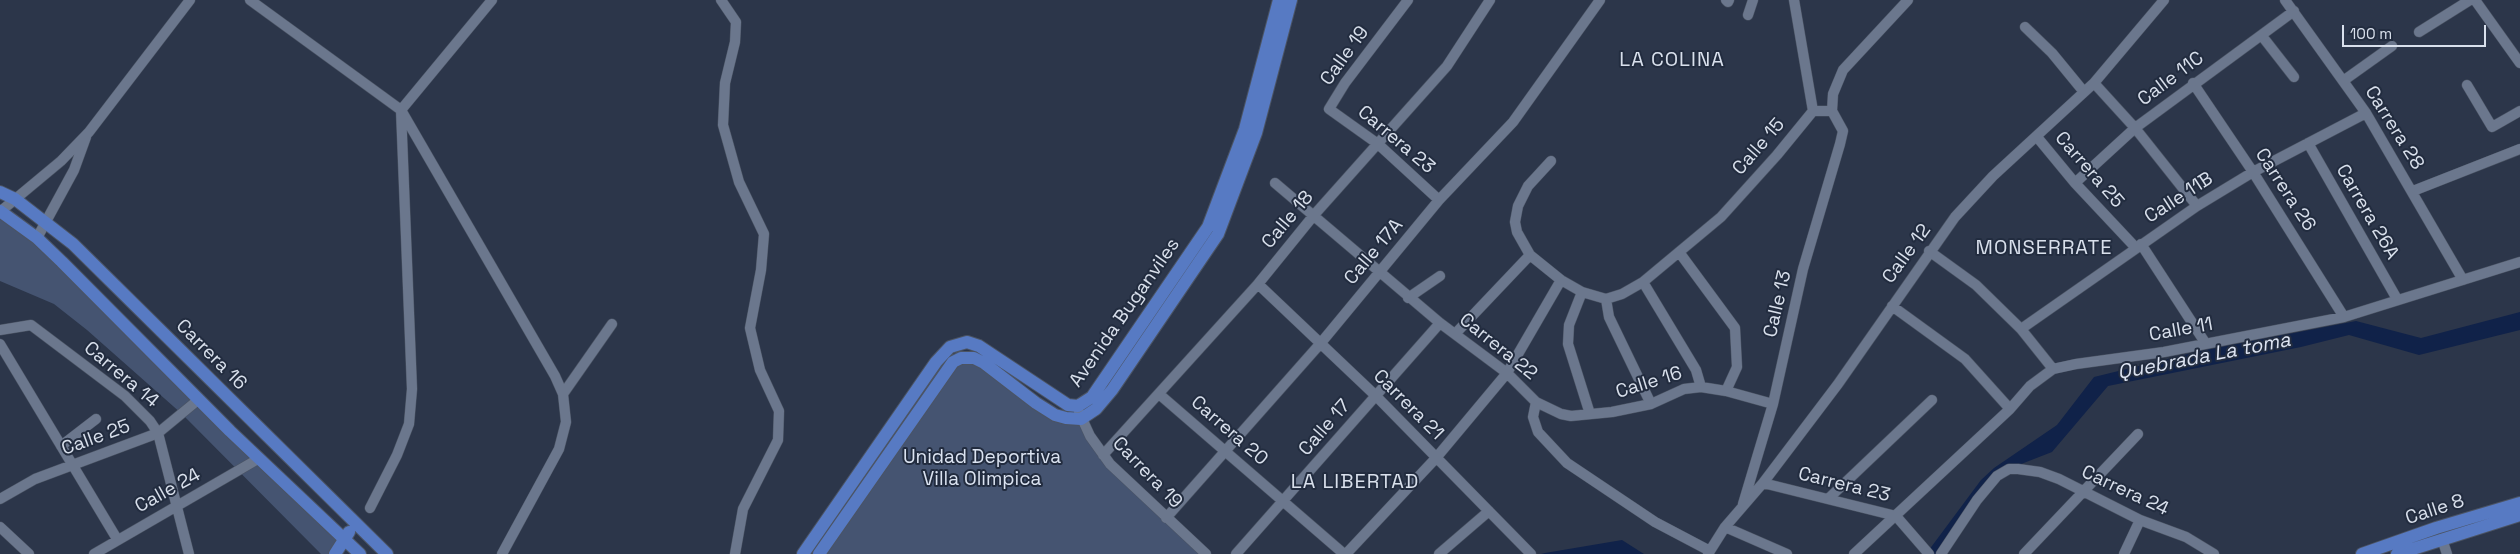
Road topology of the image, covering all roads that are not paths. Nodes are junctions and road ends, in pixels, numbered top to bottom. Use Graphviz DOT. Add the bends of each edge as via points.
graph roads {
  1 [pos="190,0"];
  2 [pos="250,0"];
  3 [pos="492,0"];
  4 [pos="720,0"];
  5 [pos="1279,0"];
  6 [pos="1291,0"];
  7 [pos="1408,0"];
  8 [pos="1490,0"];
  9 [pos="1600,0"];
  10 [pos="1753,0"];
  11 [pos="1794,0"];
  12 [pos="1908,0"];
  13 [pos="2164,0"];
  14 [pos="2285,0"];
  15 [pos="2470,0"];
  16 [pos="2475,0"];
  17 [pos="2294,11"];
  18 [pos="1748,15"];
  19 [pos="2025,27"];
  20 [pos="2419,32"];
  21 [pos="2262,36"];
  22 [pos="2392,46"];
  23 [pos="2520,63"];
  24 [pos="2294,77"];
  25 [pos="2343,81"];
  26 [pos="2094,83"];
  27 [pos="2193,84"];
  28 [pos="2467,85"];
  29 [pos="2084,92"];
  30 [pos="1329,109"];
  31 [pos="401,110"];
  32 [pos="1813,111"];
  33 [pos="1832,111"];
  34 [pos="2520,111"];
  35 [pos="2366,113"];
  36 [pos="2135,128"];
  37 [pos="88,132"];
  38 [pos="2038,137"];
  39 [pos="2308,143"];
  40 [pos="1378,144"];
  41 [pos="2520,149"];
  42 [pos="1551,161"];
  43 [pos="2253,172"];
  44 [pos="1275,183"];
  45 [pos="2075,183"];
  46 [pos="2413,191"];
  47 [pos="0,192"];
  48 [pos="15,199"];
  49 [pos="1440,200"];
  50 [pos="2197,206"];
  51 [pos="0,211"];
  52 [pos="1314,215"];
  53 [pos="46,221"];
  54 [pos="37,238"];
  55 [pos="2138,246"];
  56 [pos="1929,251"];
  57 [pos="1679,252"];
  58 [pos="1530,255"];
  59 [pos="2520,262"];
  60 [pos="1380,273"];
  61 [pos="1440,276"];
  62 [pos="1561,280"];
  63 [pos="2463,280"];
  64 [pos="1643,282"];
  65 [pos="1258,284"];
  66 [pos="1582,292"];
  67 [pos="1408,298"];
  68 [pos="2397,299"];
  69 [pos="1606,300"];
  70 [pos="1892,306"];
  71 [pos="2344,317"];
  72 [pos="1440,323"];
  73 [pos="612,324"];
  74 [pos="2021,329"];
  75 [pos="0,330"];
  76 [pos="1455,334"];
  77 [pos="0,344"];
  78 [pos="1320,344"];
  79 [pos="2206,344"];
  80 [pos="2054,370"];
  81 [pos="1508,373"];
  82 [pos="1701,387"];
  83 [pos="1726,391"];
  84 [pos="563,394"];
  85 [pos="1159,394"];
  86 [pos="1376,396"];
  87 [pos="198,400"];
  88 [pos="1932,400"];
  89 [pos="1536,402"];
  90 [pos="1651,404"];
  91 [pos="1773,404"];
  92 [pos="2010,409"];
  93 [pos="1080,412"];
  94 [pos="1590,414"];
  95 [pos="96,419"];
  96 [pos="158,434"];
  97 [pos="2138,434"];
  98 [pos="61,446"];
  99 [pos="1224,450"];
  100 [pos="1103,455"];
  101 [pos="1436,458"];
  102 [pos="258,459"];
  103 [pos="72,466"];
  104 [pos="1763,483"];
  105 [pos="2084,492"];
  106 [pos="1828,498"];
  107 [pos="0,500"];
  108 [pos="1284,502"];
  109 [pos="2520,503"];
  110 [pos="178,507"];
  111 [pos="1742,507"];
  112 [pos="370,508"];
  113 [pos="1489,511"];
  114 [pos="1896,516"];
  115 [pos="2520,516"];
  116 [pos="1166,518"];
  117 [pos="2140,520"];
  118 [pos="0,527"];
  119 [pos="1725,527"];
  120 [pos="360,529"];
  121 [pos="117,539"];
  122 [pos="2442,539"];
  123 [pos="352,548"];
  124 [pos="1529,552"];
  125 [pos="1709,553"];
  126 [pos="1928,553"];
  127 [pos="29,554"];
  128 [pos="94,554"];
  129 [pos="189,554"];
  130 [pos="335,554"];
  131 [pos="387,554"];
  132 [pos="502,554"];
  133 [pos="735,554"];
  134 [pos="803,554"];
  135 [pos="819,554"];
  136 [pos="1206,554"];
  137 [pos="1236,554"];
  138 [pos="1345,554"];
  139 [pos="1439,554"];
  140 [pos="1787,554"];
  141 [pos="1854,554"];
  142 [pos="1941,554"];
  143 [pos="2024,554"];
  144 [pos="2124,554"];
  145 [pos="2214,554"];
  146 [pos="2362,554"];
  147 [pos="2397,554"];
  148 [pos="2447,554"];
  1 -- 37 [label="street"];
  2 -- 31 [label="street"];
  3 -- 31 [label="street"];
  4 -- 133 [label="street" via="736,22 735,42 725,83 723,125 739,182 764,234 762,270 750,328 760,370 779,411 778,440 744,509"];
  5 -- 93 [label="main road, Avenida Buganviles" via="1245,129 1208,227"];
  6 -- 93 [label="main road, Avenida Buganviles" via="1256,133 1218,234 1112,390 1096,409"];
  7 -- 30 [label="street, Calle 19"];
  8 -- 40 [label="street, Calle 18" via="1447,66"];
  9 -- 49 [label="street, Calle 17A" via="1513,122"];
  10 -- 18 [label="street"];
  11 -- 32 [label="street"];
  12 -- 33 [label="street" via="1843,70 1833,94"];
  13 -- 26 [label="street, Calle 12"];
  14 -- 17 [label="street, Carrera 28"];
  15 -- 20 [label="street"];
  16 -- 23 [label="street"];
  17 -- 21 [label="street, Calle 11C"];
  17 -- 25 [label="street, Carrera 28"];
  19 -- 29 [label="street" via="2052,52"];
  21 -- 24 [label="street"];
  21 -- 27 [label="street, Calle 11C"];
  22 -- 25 [label="street"];
  25 -- 35 [label="street, Carrera 28"];
  26 -- 29 [label="street, Calle 12"];
  26 -- 36 [label="street"];
  27 -- 36 [label="street, Calle 11C"];
  27 -- 43 [label="street, Carrera 26"];
  28 -- 34 [label="street" via="2492,127"];
  29 -- 38 [label="street, Calle 12"];
  30 -- 40 [label="street, Carrera 23"];
  31 -- 84 [label="street"];
  31 -- 112 [label="street" via="412,389 409,424"];
  32 -- 33 [label="street"];
  32 -- 57 [label="street, Calle 15" via="1721,217"];
  33 -- 91 [label="street, Calle 13" via="1843,131 1803,269"];
  35 -- 39 [label="street, Calle 11B"];
  35 -- 46 [label="street, Carrera 28"];
  36 -- 45 [label="street, Calle 11C"];
  36 -- 50 [label="street"];
  37 -- 48 [label="street" via="62,161"];
  37 -- 53 [label="street" via="74,170"];
  38 -- 45 [label="street, Carrera 25"];
  38 -- 56 [label="street, Calle 12" via="1993,176"];
  39 -- 43 [label="street, Calle 11B"];
  39 -- 68 [label="street, Carrera 26A"];
  40 -- 49 [label="street, Carrera 23"];
  40 -- 52 [label="street, Calle 18"];
  41 -- 46 [label="street"];
  42 -- 58 [label="street" via="1528,186 1518,206 1517,232"];
  43 -- 50 [label="street, Calle 11B"];
  43 -- 71 [label="street, Carrera 26"];
  44 -- 52 [label="street, Carrera 22"];
  45 -- 55 [label="street, Carrera 25"];
  46 -- 63 [label="street, Carrera 28"];
  47 -- 48 [label="main road, Carrera 16"];
  48 -- 51 [label="street"];
  48 -- 53 [label="main road, Carrera 16"];
  49 -- 60 [label="street, Calle 17A"];
  50 -- 55 [label="street, Calle 11B"];
  51 -- 54 [label="main road"];
  52 -- 60 [label="street, Carrera 22"];
  52 -- 65 [label="street, Calle 18"];
  53 -- 54 [label="street"];
  53 -- 120 [label="main road, Carrera 16"];
  54 -- 87 [label="main road"];
  55 -- 74 [label="street, Calle 11B"];
  55 -- 79 [label="street, Carrera 25"];
  56 -- 70 [label="street, Calle 12"];
  56 -- 74 [label="street" via="1976,285"];
  57 -- 64 [label="street, Calle 15"];
  57 -- 83 [label="street" via="1735,328 1737,367"];
  58 -- 62 [label="street"];
  58 -- 76 [label="street"];
  59 -- 63 [label="street, Calle 11"];
  60 -- 67 [label="street, Carrera 22"];
  60 -- 78 [label="street, Calle 17A"];
  61 -- 67 [label="street"];
  62 -- 66 [label="street"];
  62 -- 81 [label="street"];
  63 -- 68 [label="street, Calle 11"];
  64 -- 69 [label="street, Calle 15"];
  64 -- 82 [label="street" via="1696,370"];
  65 -- 78 [label="street, Carrera 21"];
  65 -- 85 [label="street, Calle 18"];
  66 -- 69 [label="street"];
  66 -- 94 [label="street" via="1569,325 1568,344"];
  67 -- 72 [label="street, Carrera 22"];
  68 -- 71 [label="street, Calle 11"];
  69 -- 90 [label="street" via="1609,316"];
  70 -- 92 [label="street" via="1965,360"];
  70 -- 104 [label="street, Calle 12"];
  71 -- 79 [label="street, Calle 11"];
  72 -- 76 [label="street, Carrera 22"];
  72 -- 86 [label="street, Calle 17"];
  73 -- 84 [label="street"];
  74 -- 80 [label="street"];
  75 -- 96 [label="street, Carrera 14" via="31,325 125,396 140,409"];
  76 -- 81 [label="street, Carrera 22"];
  77 -- 98 [label="street"];
  78 -- 86 [label="street, Carrera 21"];
  78 -- 99 [label="street, Calle 17A"];
  79 -- 80 [label="street, Calle 11"];
  80 -- 92 [label="street, Calle 11" via="2030,386"];
  81 -- 89 [label="street, Carrera 22"];
  81 -- 101 [label="street"];
  82 -- 83 [label="street, Calle 16"];
  82 -- 90 [label="street, Calle 16" via="1684,389"];
  83 -- 91 [label="street, Calle 16"];
  84 -- 132 [label="street" via="566,422 558,449"];
  85 -- 99 [label="street, Carrera 20"];
  85 -- 100 [label="street, Calle 18"];
  86 -- 101 [label="street, Carrera 21"];
  86 -- 108 [label="street, Calle 17"];
  87 -- 96 [label="street, Calle 25"];
  87 -- 102 [label="main road"];
  88 -- 106 [label="street"];
  89 -- 94 [label="street, Calle 16" via="1561,414"];
  89 -- 125 [label="street, Carrera 22" via="1533,417 1538,432 1567,463 1654,522"];
  90 -- 94 [label="street, Calle 16"];
  91 -- 111 [label="street, Calle 13"];
  92 -- 114 [label="street, Calle 11"];
  93 -- 100 [label="street, Carrera 19"];
  93 -- 134 [label="main road, Avenida Buganviles" via="979,346 967,342 950,347 936,362"];
  93 -- 135 [label="main road, Avenida Buganviles" via="1066,418 1055,414 974,358 953,362"];
  95 -- 98 [label="street"];
  96 -- 103 [label="street, Calle 25"];
  96 -- 110 [label="street, Carrera 14"];
  97 -- 105 [label="street"];
  98 -- 103 [label="street"];
  99 -- 108 [label="street, Carrera 20"];
  99 -- 116 [label="street, Calle 17A"];
  100 -- 116 [label="street, Carrera 19"];
  101 -- 113 [label="street, Carrera 21"];
  101 -- 138 [label="street"];
  102 -- 110 [label="street, Calle 24"];
  102 -- 123 [label="main road"];
  103 -- 107 [label="street, Calle 25" via="35,478"];
  103 -- 121 [label="street"];
  104 -- 106 [label="street, Carrera 23"];
  104 -- 111 [label="street, Calle 12"];
  105 -- 117 [label="street, Carrera 24"];
  105 -- 142 [label="street, Carrera 24" via="2040,472 2009,470 1997,476 1977,500"];
  105 -- 143 [label="street"];
  106 -- 114 [label="street, Carrera 23"];
  108 -- 137 [label="street, Calle 17"];
  108 -- 138 [label="street, Carrera 20"];
  109 -- 146 [label="main road, Calle 8"];
  110 -- 121 [label="street, Calle 24"];
  110 -- 129 [label="street, Carrera 14"];
  111 -- 119 [label="street, Calle 12"];
  113 -- 124 [label="street, Carrera 21"];
  113 -- 139 [label="street"];
  114 -- 126 [label="street, Carrera 23"];
  114 -- 141 [label="street"];
  115 -- 122 [label="main road, Calle 8"];
  116 -- 136 [label="street, Carrera 19"];
  117 -- 144 [label="street"];
  117 -- 145 [label="street, Carrera 24" via="2186,537"];
  118 -- 127 [label="street"];
  119 -- 125 [label="street, Calle 12"];
  119 -- 140 [label="street"];
  120 -- 123 [label="main road"];
  120 -- 131 [label="main road, Carrera 16"];
  121 -- 128 [label="street, Calle 24"];
  122 -- 147 [label="main road, Calle 8"];
  122 -- 148 [label="street"];
  123 -- 130 [label="main road"];
}
